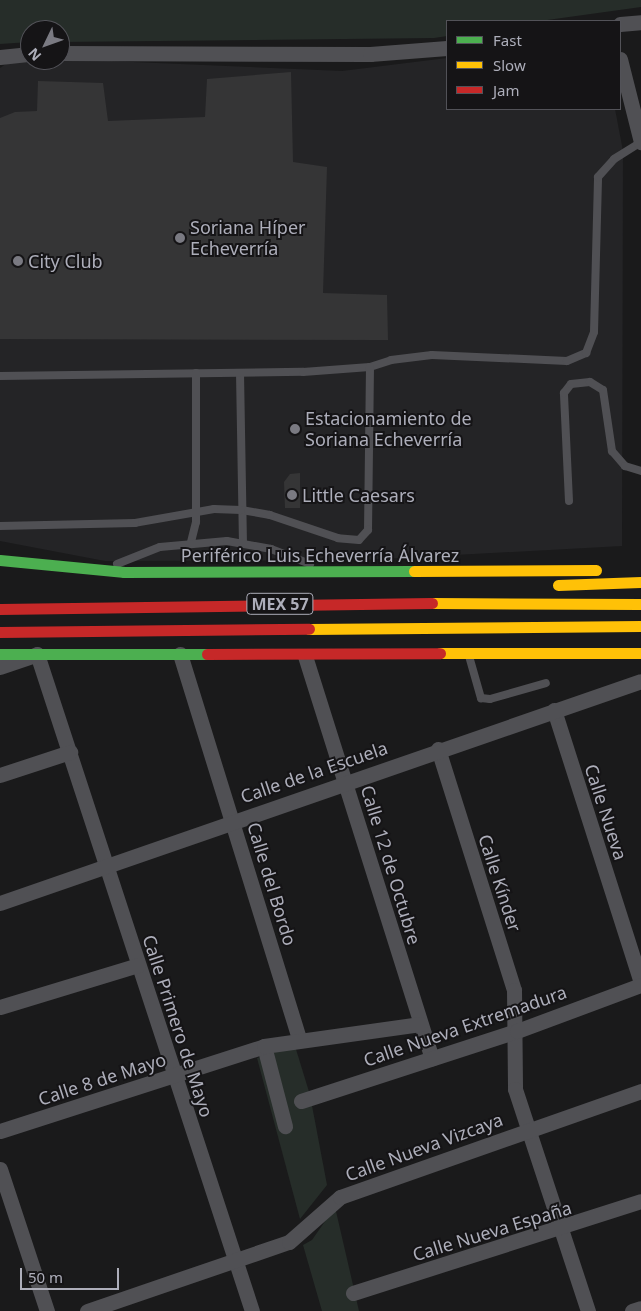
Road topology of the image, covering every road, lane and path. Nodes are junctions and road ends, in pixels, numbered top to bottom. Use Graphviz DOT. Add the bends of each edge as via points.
graph roads {
  1 [pos="641,22"];
  2 [pos="621,24"];
  3 [pos="446,48"];
  4 [pos="70,53"];
  5 [pos="20,55"];
  6 [pos="0,57"];
  7 [pos="621,63"];
  8 [pos="641,142"];
  9 [pos="370,367"];
  10 [pos="196,373"];
  11 [pos="240,373"];
  12 [pos="0,376"];
  13 [pos="641,471"];
  14 [pos="569,501"];
  15 [pos="241,510"];
  16 [pos="196,512"];
  17 [pos="0,526"];
  18 [pos="191,542"];
  19 [pos="242,543"];
  20 [pos="0,560"];
  21 [pos="641,570"];
  22 [pos="102,571"];
  23 [pos="331,572"];
  24 [pos="641,582"];
  25 [pos="540,586"];
  26 [pos="446,590"];
  27 [pos="425,604"];
  28 [pos="641,604"];
  29 [pos="0,609"];
  30 [pos="641,626"];
  31 [pos="356,628"];
  32 [pos="0,632"];
  33 [pos="641,643"];
  34 [pos="641,653"];
  35 [pos="0,654"];
  36 [pos="37,654"];
  37 [pos="180,654"];
  38 [pos="305,656"];
  39 [pos="469,656"];
  40 [pos="0,668"];
  41 [pos="641,681"];
  42 [pos="546,683"];
  43 [pos="554,710"];
  44 [pos="438,749"];
  45 [pos="70,752"];
  46 [pos="0,776"];
  47 [pos="345,781"];
  48 [pos="233,820"];
  49 [pos="108,865"];
  50 [pos="0,903"];
  51 [pos="138,965"];
  52 [pos="641,983"];
  53 [pos="0,1007"];
  54 [pos="420,1024"];
  55 [pos="517,1031"];
  56 [pos="299,1039"];
  57 [pos="264,1046"];
  58 [pos="432,1058"];
  59 [pos="174,1075"];
  60 [pos="641,1091"];
  61 [pos="301,1102"];
  62 [pos="285,1126"];
  63 [pos="527,1130"];
  64 [pos="0,1131"];
  65 [pos="0,1169"];
  66 [pos="641,1202"];
  67 [pos="561,1230"];
  68 [pos="235,1262"];
  69 [pos="354,1294"];
  70 [pos="641,1308"];
  71 [pos="48,1311"];
  72 [pos="87,1311"];
  73 [pos="252,1311"];
  74 [pos="588,1311"];
  75 [pos="632,1311"];
  1 -- 2 [label="street"];
  3 -- 4 [label="street" via="370,54"];
  5 -- 6 [label="street"];
  7 -- 8 [label="street"];
  8 -- 9 [label="lane" via="614,159 598,177 594,332 586,353 567,361 432,355 391,360"];
  9 -- 11 [label="lane"];
  9 -- 15 [label="lane" via="366,535 359,540 338,538 270,515"];
  10 -- 11 [label="lane"];
  10 -- 12 [label="lane"];
  10 -- 16 [label="lane"];
  11 -- 15 [label="lane"];
  13 -- 14 [label="lane" via="625,466 612,450 603,390 590,382 570,384 564,393"];
  15 -- 16 [label="lane"];
  15 -- 19 [label="lane"];
  16 -- 17 [label="lane" via="134,523"];
  16 -- 18 [label="lane"];
  18 -- 19 [label="lane"];
  18 -- 22 [label="lane" via="160,547"];
  19 -- 23 [label="lane" via="271,549"];
  20 -- 22 [label="main road, Periférico Luis Echeverría Álvarez"];
  21 -- 23 [label="main road, Periférico Luis Echeverría Álvarez"];
  22 -- 23 [label="main road, Periférico Luis Echeverría Álvarez"];
  24 -- 25 [label="main road"];
  26 -- 27 [label="main road"];
  27 -- 28 [label="main road, MEX 57"];
  27 -- 29 [label="main road, MEX 57"];
  30 -- 31 [label="main road, MEX 57"];
  31 -- 32 [label="main road, MEX 57" via="95,628"];
  31 -- 33 [label="main road" via="373,640 388,642"];
  34 -- 39 [label="main road"];
  35 -- 36 [label="main road"];
  36 -- 37 [label="main road"];
  36 -- 40 [label="street"];
  36 -- 45 [label="street, Calle Primero de Mayo"];
  37 -- 38 [label="main road"];
  37 -- 48 [label="street, Calle del Bordo"];
  38 -- 39 [label="main road"];
  38 -- 47 [label="street, Calle 12 de Octubre"];
  39 -- 42 [label="lane" via="481,698 490,699"];
  41 -- 43 [label="street, Calle de la Escuela"];
  43 -- 44 [label="street, Calle de la Escuela"];
  43 -- 52 [label="street, Calle Nueva"];
  44 -- 47 [label="street, Calle de la Escuela"];
  44 -- 55 [label="street, Calle Kínder" via="514,990"];
  45 -- 46 [label="street"];
  45 -- 49 [label="street, Calle Primero de Mayo"];
  47 -- 48 [label="street, Calle de la Escuela"];
  47 -- 54 [label="street, Calle 12 de Octubre"];
  48 -- 49 [label="street, Calle de la Escuela"];
  48 -- 56 [label="street, Calle del Bordo"];
  49 -- 50 [label="street, Calle de la Escuela"];
  49 -- 51 [label="street, Calle Primero de Mayo"];
  51 -- 53 [label="street"];
  51 -- 59 [label="street, Calle Primero de Mayo"];
  52 -- 55 [label="street, Calle Nueva Extremadura"];
  54 -- 56 [label="street, Calle 8 de Mayo" via="330,1039"];
  54 -- 58 [label="street, Calle 12 de Octubre"];
  55 -- 58 [label="street, Calle Nueva Extremadura"];
  55 -- 63 [label="street, Calle Kínder" via="513,1074"];
  56 -- 57 [label="street, Calle 8 de Mayo"];
  57 -- 59 [label="street, Calle 8 de Mayo"];
  57 -- 62 [label="street"];
  58 -- 61 [label="street, Calle Nueva Extremadura"];
  59 -- 64 [label="street, Calle 8 de Mayo"];
  59 -- 68 [label="street, Calle Primero de Mayo"];
  60 -- 63 [label="street, Calle Nueva Vizcaya"];
  63 -- 67 [label="street, Calle Kínder"];
  63 -- 68 [label="street, Calle Nueva Vizcaya" via="340,1197 299,1237"];
  65 -- 71 [label="street"];
  66 -- 67 [label="street, Calle Nueva España"];
  67 -- 69 [label="street, Calle Nueva España"];
  67 -- 74 [label="street, Calle Kínder"];
  68 -- 72 [label="street, Calle Nueva Vizcaya"];
  68 -- 73 [label="street, Calle Primero de Mayo"];
  70 -- 75 [label="street"];
}
